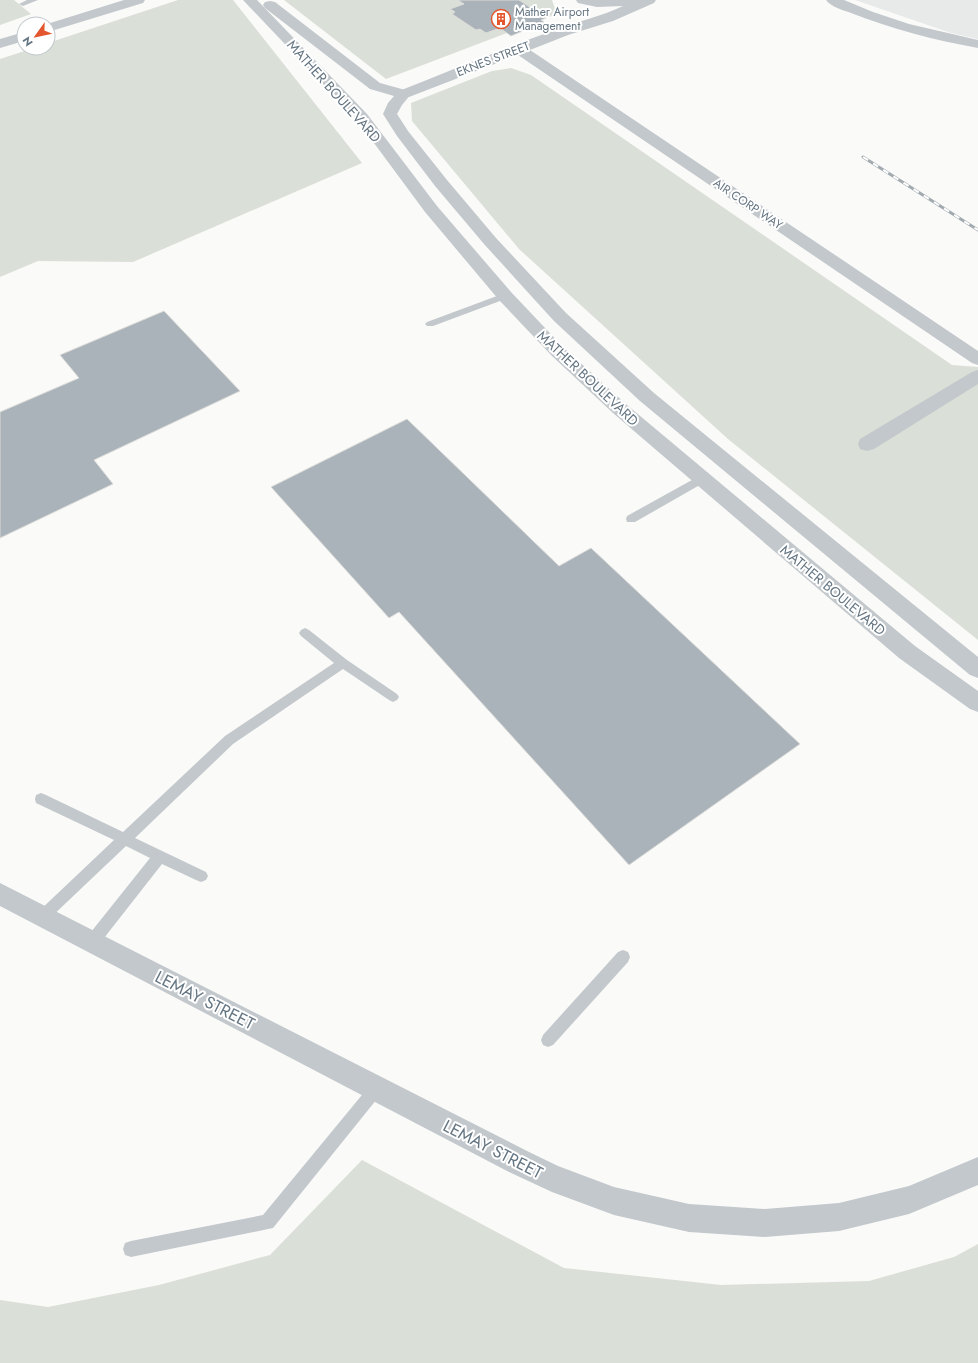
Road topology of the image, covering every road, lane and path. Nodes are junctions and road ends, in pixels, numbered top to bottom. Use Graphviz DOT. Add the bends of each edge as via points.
graph roads {
  1 [pos="34,0"];
  2 [pos="138,0"];
  3 [pos="250,0"];
  4 [pos="263,0"];
  5 [pos="578,0"];
  6 [pos="583,0"];
  7 [pos="639,0"];
  8 [pos="649,0"];
  9 [pos="833,0"];
  10 [pos="23,4"];
  11 [pos="608,18"];
  12 [pos="56,26"];
  13 [pos="16,39"];
  14 [pos="0,44"];
  15 [pos="978,44"];
  16 [pos="519,49"];
  17 [pos="404,94"];
  18 [pos="505,296"];
  19 [pos="430,324"];
  20 [pos="978,359"];
  21 [pos="978,376"];
  22 [pos="868,444"];
  23 [pos="701,479"];
  24 [pos="631,519"];
  25 [pos="305,633"];
  26 [pos="343,663"];
  27 [pos="978,669"];
  28 [pos="393,697"];
  29 [pos="978,703"];
  30 [pos="41,799"];
  31 [pos="126,840"];
  32 [pos="160,856"];
  33 [pos="202,876"];
  34 [pos="0,894"];
  35 [pos="43,916"];
  36 [pos="92,942"];
  37 [pos="623,956"];
  38 [pos="548,1040"];
  39 [pos="376,1089"];
  40 [pos="978,1171"];
  41 [pos="131,1249"];
  1 -- 10 [label="lane"];
  2 -- 12 [label="street"];
  3 -- 18 [label="street, MATHER BOULEVARD" via="362,117 432,209"];
  4 -- 17 [label="street" via="375,86"];
  5 -- 11 [label="street"];
  6 -- 7 [label="street" via="616,4"];
  8 -- 11 [label="street, EKNES STREET"];
  9 -- 15 [label="street" via="878,19 919,32"];
  11 -- 16 [label="street, EKNES STREET"];
  13 -- 14 [label="street"];
  16 -- 17 [label="street, EKNES STREET"];
  16 -- 20 [label="street, AIR CORP WAY"];
  17 -- 27 [label="street, MATHER BOULEVARD" via="395,103 390,114 402,133 490,241 560,318 647,397"];
  18 -- 19 [label="lane"];
  18 -- 23 [label="street, MATHER BOULEVARD" via="558,352"];
  21 -- 22 [label="street"];
  23 -- 24 [label="lane"];
  23 -- 29 [label="street, MATHER BOULEVARD" via="907,652"];
  25 -- 26 [label="lane"];
  26 -- 28 [label="lane"];
  26 -- 31 [label="lane" via="229,740"];
  30 -- 31 [label="lane"];
  31 -- 32 [label="lane"];
  31 -- 35 [label="lane"];
  32 -- 33 [label="lane"];
  32 -- 36 [label="lane"];
  34 -- 35 [label="street, LEMAY STREET"];
  35 -- 36 [label="street, LEMAY STREET"];
  36 -- 39 [label="street, LEMAY STREET"];
  37 -- 38 [label="lane"];
  39 -- 40 [label="street, LEMAY STREET" via="552,1178 614,1201 689,1218 765,1223 839,1217 909,1200"];
  39 -- 41 [label="lane" via="267,1222"];
}
